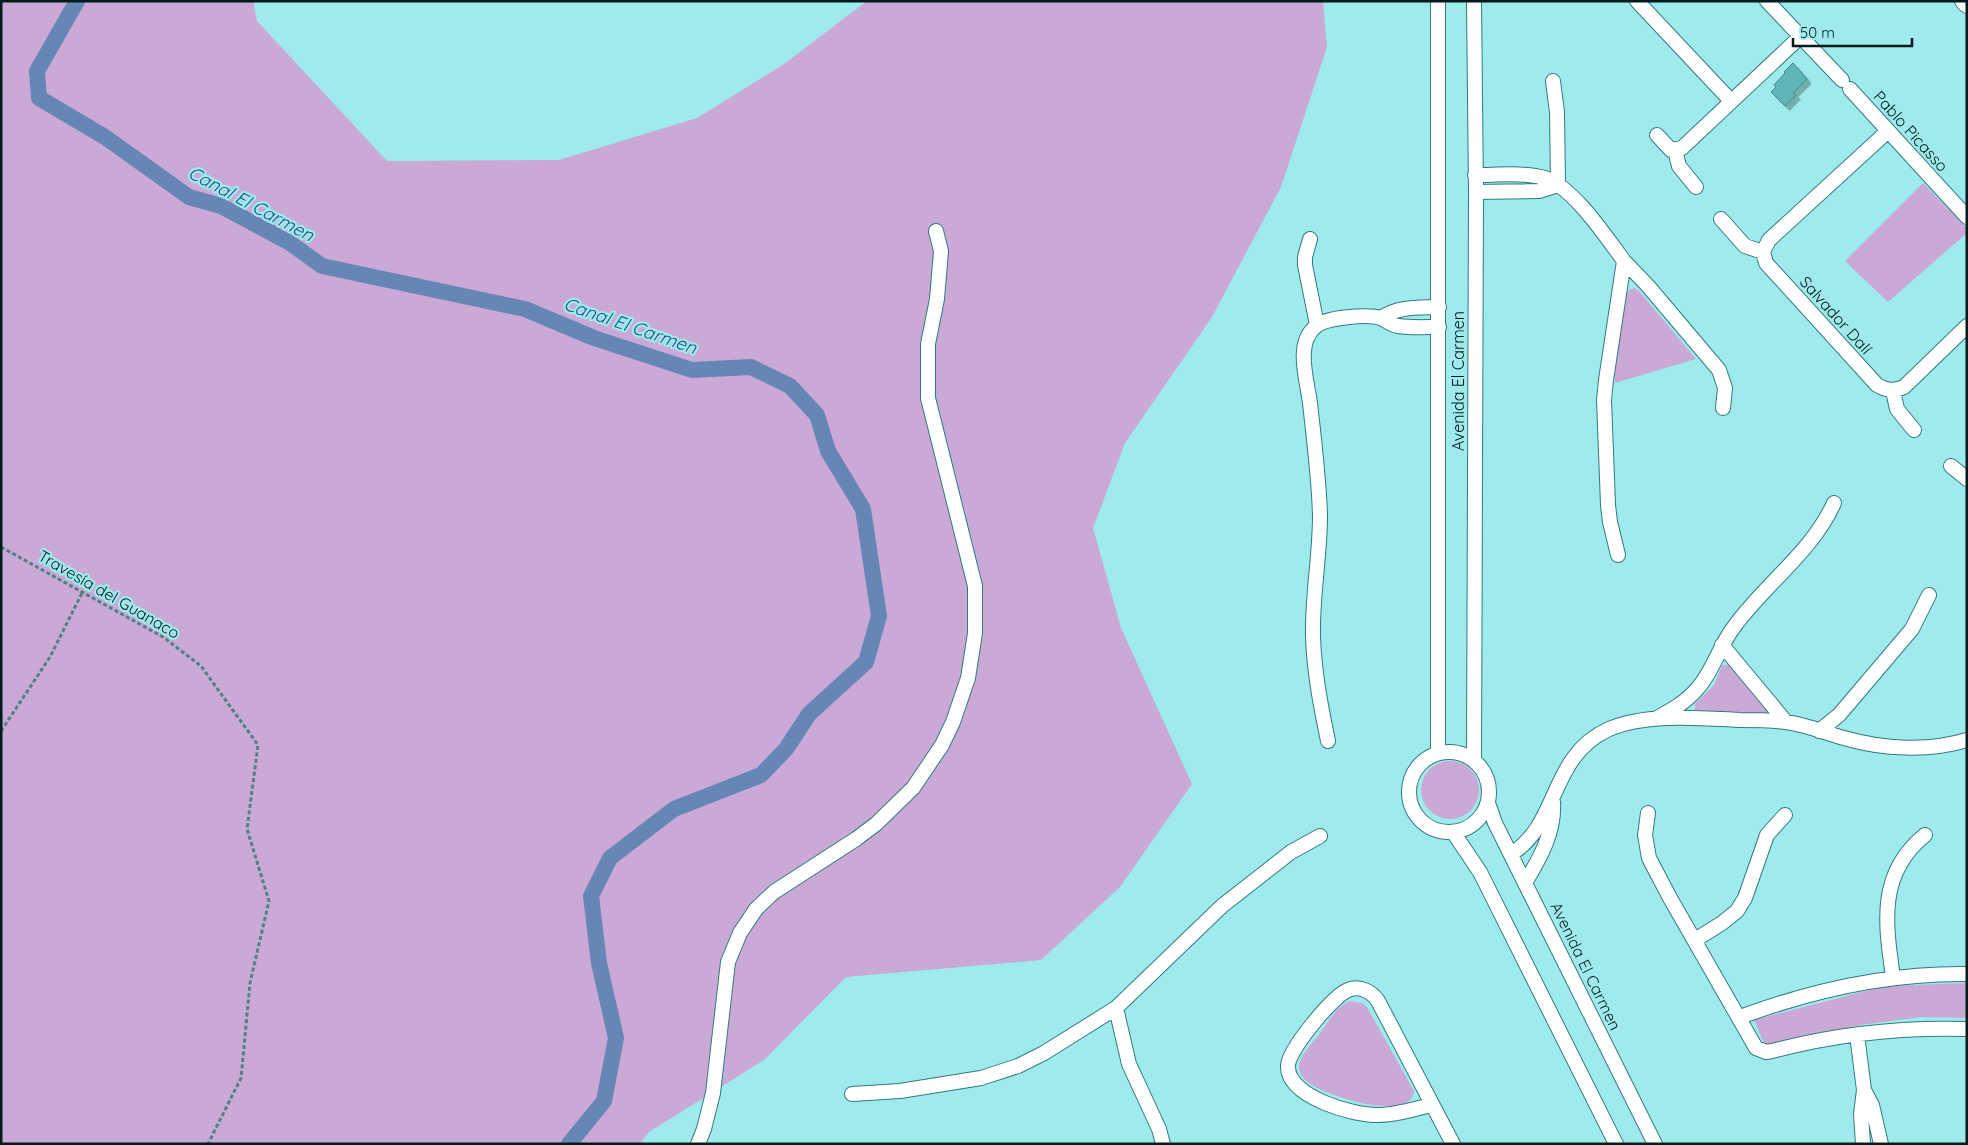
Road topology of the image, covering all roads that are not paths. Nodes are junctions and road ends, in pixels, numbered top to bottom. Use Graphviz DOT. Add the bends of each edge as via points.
graph roads {
  1 [pos="1438,1"];
  2 [pos="1474,1"];
  3 [pos="1637,1"];
  4 [pos="1767,1"];
  5 [pos="1963,1"];
  6 [pos="1967,5"];
  7 [pos="1800,37"];
  8 [pos="1553,81"];
  9 [pos="1731,101"];
  10 [pos="1888,131"];
  11 [pos="1656,135"];
  12 [pos="1675,150"];
  13 [pos="1476,175"];
  14 [pos="1558,185"];
  15 [pos="1696,187"];
  16 [pos="1476,192"];
  17 [pos="1965,213"];
  18 [pos="1721,219"];
  19 [pos="936,232"];
  20 [pos="1310,239"];
  21 [pos="1763,252"];
  22 [pos="1624,260"];
  23 [pos="1439,307"];
  24 [pos="1381,318"];
  25 [pos="1317,325"];
  26 [pos="1967,326"];
  27 [pos="1439,327"];
  28 [pos="1893,391"];
  29 [pos="1723,408"];
  30 [pos="1914,430"];
  31 [pos="1951,466"];
  32 [pos="1967,479"];
  33 [pos="1834,503"];
  34 [pos="1618,555"];
  35 [pos="1929,595"];
  36 [pos="1722,645"];
  37 [pos="1654,720"];
  38 [pos="1786,722"];
  39 [pos="1819,732"];
  40 [pos="1967,740"];
  41 [pos="1328,741"];
  42 [pos="1438,753"];
  43 [pos="1474,760"];
  44 [pos="1552,799"];
  45 [pos="1488,803"];
  46 [pos="1648,813"];
  47 [pos="1785,815"];
  48 [pos="1453,832"];
  49 [pos="1926,835"];
  50 [pos="1320,836"];
  51 [pos="1511,854"];
  52 [pos="1526,883"];
  53 [pos="1695,940"];
  54 [pos="1967,974"];
  55 [pos="1893,977"];
  56 [pos="1116,1008"];
  57 [pos="1740,1017"];
  58 [pos="1967,1028"];
  59 [pos="1857,1035"];
  60 [pos="1864,1090"];
  61 [pos="852,1094"];
  62 [pos="1431,1106"];
  63 [pos="698,1144"];
  64 [pos="1163,1144"];
  65 [pos="1453,1144"];
  66 [pos="1616,1144"];
  67 [pos="1655,1144"];
  68 [pos="1863,1144"];
  69 [pos="1881,1144"];
  1 -- 23 [label="street, Avenida El Carmen"];
  2 -- 13 [label="street, Avenida El Carmen"];
  3 -- 9 [label="street"];
  4 -- 7 [label="street, Pablo Picasso"];
  5 -- 6 [label="street"];
  7 -- 9 [label="street"];
  7 -- 10 [label="street, Pablo Picasso"];
  8 -- 14 [label="street" via="1557,112"];
  9 -- 12 [label="street" via="1682,148"];
  10 -- 17 [label="street, Pablo Picasso"];
  10 -- 21 [label="street" via="1769,240"];
  11 -- 12 [label="street" via="1668,148"];
  12 -- 15 [label="street" via="1679,166"];
  13 -- 14 [label="street" via="1537,177"];
  13 -- 16 [label="street, Avenida El Carmen"];
  14 -- 16 [label="street" via="1539,191"];
  14 -- 22 [label="street" via="1585,211"];
  16 -- 43 [label="street, Avenida El Carmen"];
  18 -- 21 [label="street" via="1745,246"];
  19 -- 63 [label="street" via="940,251 937,299 928,344 928,398 975,586 975,633 968,678 942,745 913,788 856,839 774,892 756,909 740,932 728,962 713,1093"];
  20 -- 25 [label="street" via="1305,265"];
  21 -- 28 [label="street, Salvador Dalí" via="1766,263 1877,385"];
  22 -- 29 [label="street" via="1719,370 1725,388"];
  22 -- 34 [label="street" via="1604,400 1608,505"];
  23 -- 24 [label="street" via="1397,310"];
  23 -- 27 [label="street, Avenida El Carmen"];
  24 -- 25 [label="street" via="1350,317 1326,320"];
  24 -- 27 [label="street" via="1399,327"];
  25 -- 41 [label="street" via="1306,341 1304,358 1319,498 1313,637"];
  26 -- 28 [label="street" via="1904,387"];
  27 -- 42 [label="street, Avenida El Carmen"];
  28 -- 30 [label="street" via="1897,409"];
  31 -- 32 [label="street"];
  33 -- 36 [label="street" via="1811,540 1743,615"];
  35 -- 39 [label="street" via="1912,629 1839,714"];
  36 -- 37 [label="street" via="1699,688"];
  36 -- 38 [label="street"];
  37 -- 38 [label="street" via="1707,718"];
  37 -- 44 [label="street" via="1608,730 1589,743 1568,765"];
  38 -- 39 [label="street"];
  39 -- 40 [label="street" via="1889,746 1939,747"];
  42 -- 43 [label="street" via="1457,752"];
  42 -- 48 [label="street" via="1425,759 1415,770 1409,784 1409,799 1425,824"];
  43 -- 45 [label="street" via="1486,777"];
  44 -- 51 [label="street" via="1532,835"];
  44 -- 52 [label="street" via="1550,831"];
  45 -- 48 [label="street" via="1472,825"];
  45 -- 51 [label="street, Avenida El Carmen"];
  46 -- 53 [label="street" via="1645,835 1649,858"];
  47 -- 53 [label="street" via="1767,835 1745,898 1737,911"];
  48 -- 66 [label="street" via="1480,872"];
  49 -- 55 [label="street" via="1903,858 1889,891 1887,920"];
  50 -- 56 [label="street" via="1291,852 1222,906"];
  51 -- 52 [label="street, Avenida El Carmen"];
  52 -- 67 [label="street, Avenida El Carmen"];
  53 -- 57 [label="street"];
  54 -- 55 [label="street"];
  55 -- 57 [label="street" via="1818,992"];
  56 -- 61 [label="street" via="1044,1053 1000,1072 900,1092"];
  56 -- 64 [label="street" via="1129,1064"];
  57 -- 59 [label="street" via="1753,1044 1766,1052"];
  58 -- 59 [label="street" via="1908,1029"];
  59 -- 60 [label="street"];
  60 -- 68 [label="street" via="1861,1114"];
  60 -- 69 [label="street" via="1872,1105"];
  62 -- 62 [label="street" via="1378,1001 1365,990 1354,988 1341,995 1304,1036 1289,1060 1290,1077 1298,1087 1313,1098 1349,1111 1378,1115"];
  62 -- 65 [label="street"];
}
